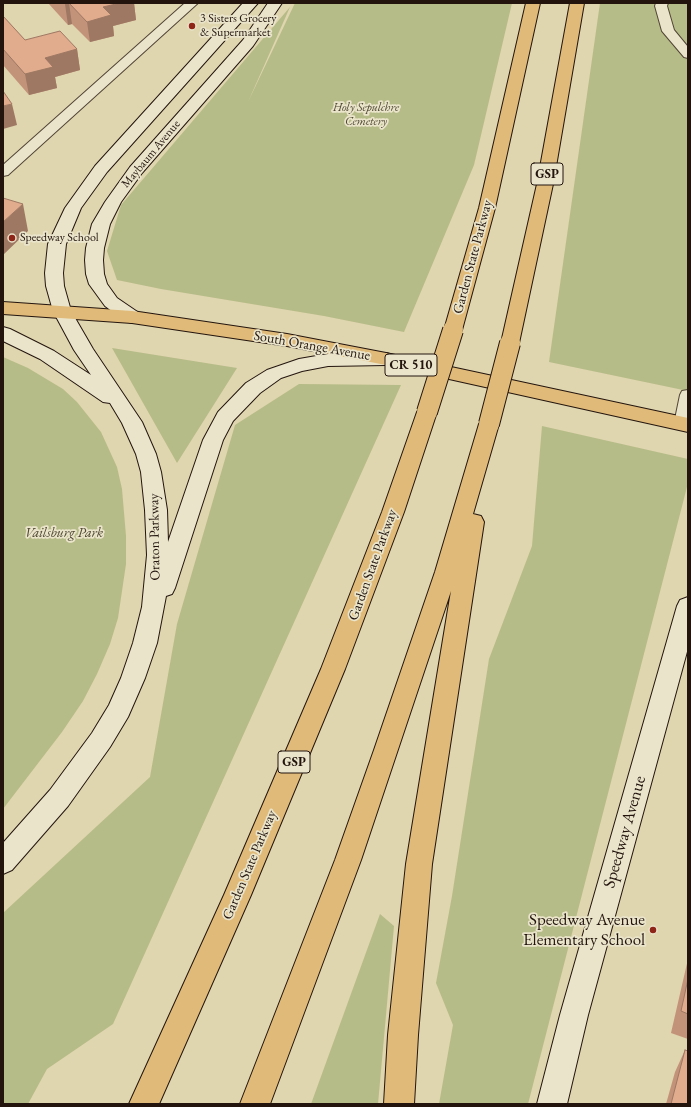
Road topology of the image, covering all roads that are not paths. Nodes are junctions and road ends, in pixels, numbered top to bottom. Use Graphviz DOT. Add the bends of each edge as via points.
graph roads {
  1 [pos="192,3"];
  2 [pos="252,3"];
  3 [pos="275,3"];
  4 [pos="533,3"];
  5 [pos="577,3"];
  6 [pos="662,3"];
  7 [pos="688,54"];
  8 [pos="3,172"];
  9 [pos="3,308"];
  10 [pos="62,311"];
  11 [pos="132,317"];
  12 [pos="3,333"];
  13 [pos="386,359"];
  14 [pos="688,395"];
  15 [pos="122,405"];
  16 [pos="489,424"];
  17 [pos="685,425"];
  18 [pos="688,606"];
  19 [pos="145,643"];
  20 [pos="3,862"];
  21 [pos="144,1104"];
  22 [pos="255,1104"];
  23 [pos="399,1104"];
  24 [pos="552,1104"];
  1 -- 8 [label="lane"];
  2 -- 10 [label="main road, Maybaum Avenue" via="112,156 80,196 64,227 54,261 55,286"];
  3 -- 11 [label="main road, Maybaum Avenue" via="248,43 136,170 101,224 94,260 98,284 111,302"];
  4 -- 21 [label="main road, Garden State Parkway / GSP, bridge" via="487,208 453,330 390,519 333,669 237,895"];
  5 -- 16 [label="main road, GSP, bridge" via="544,191"];
  6 -- 7 [label="lane" via="668,31"];
  9 -- 10 [label="main road, South Orange Avenue / CR 510"];
  10 -- 11 [label="main road, South Orange Avenue / CR 510"];
  10 -- 15 [label="main road, Oraton Parkway" via="84,350"];
  11 -- 13 [label="main road, South Orange Avenue / CR 510" via="254,335"];
  12 -- 15 [label="main road" via="47,355"];
  13 -- 17 [label="main road, South Orange Avenue / CR 510"];
  13 -- 19 [label="main road" via="328,360 290,368 258,384 234,407 218,428 213,440"];
  14 -- 17 [label="lane"];
  15 -- 19 [label="main road, Oraton Parkway" via="146,454 156,510 156,580"];
  16 -- 22 [label="main road, GSP" via="446,572 389,743 345,868"];
  16 -- 23 [label="main road" via="421,850 402,1035"];
  18 -- 24 [label="main road, Speedway Avenue" via="574,1015"];
  19 -- 20 [label="main road, Oraton Parkway" via="119,710 101,740 59,798"];
}
